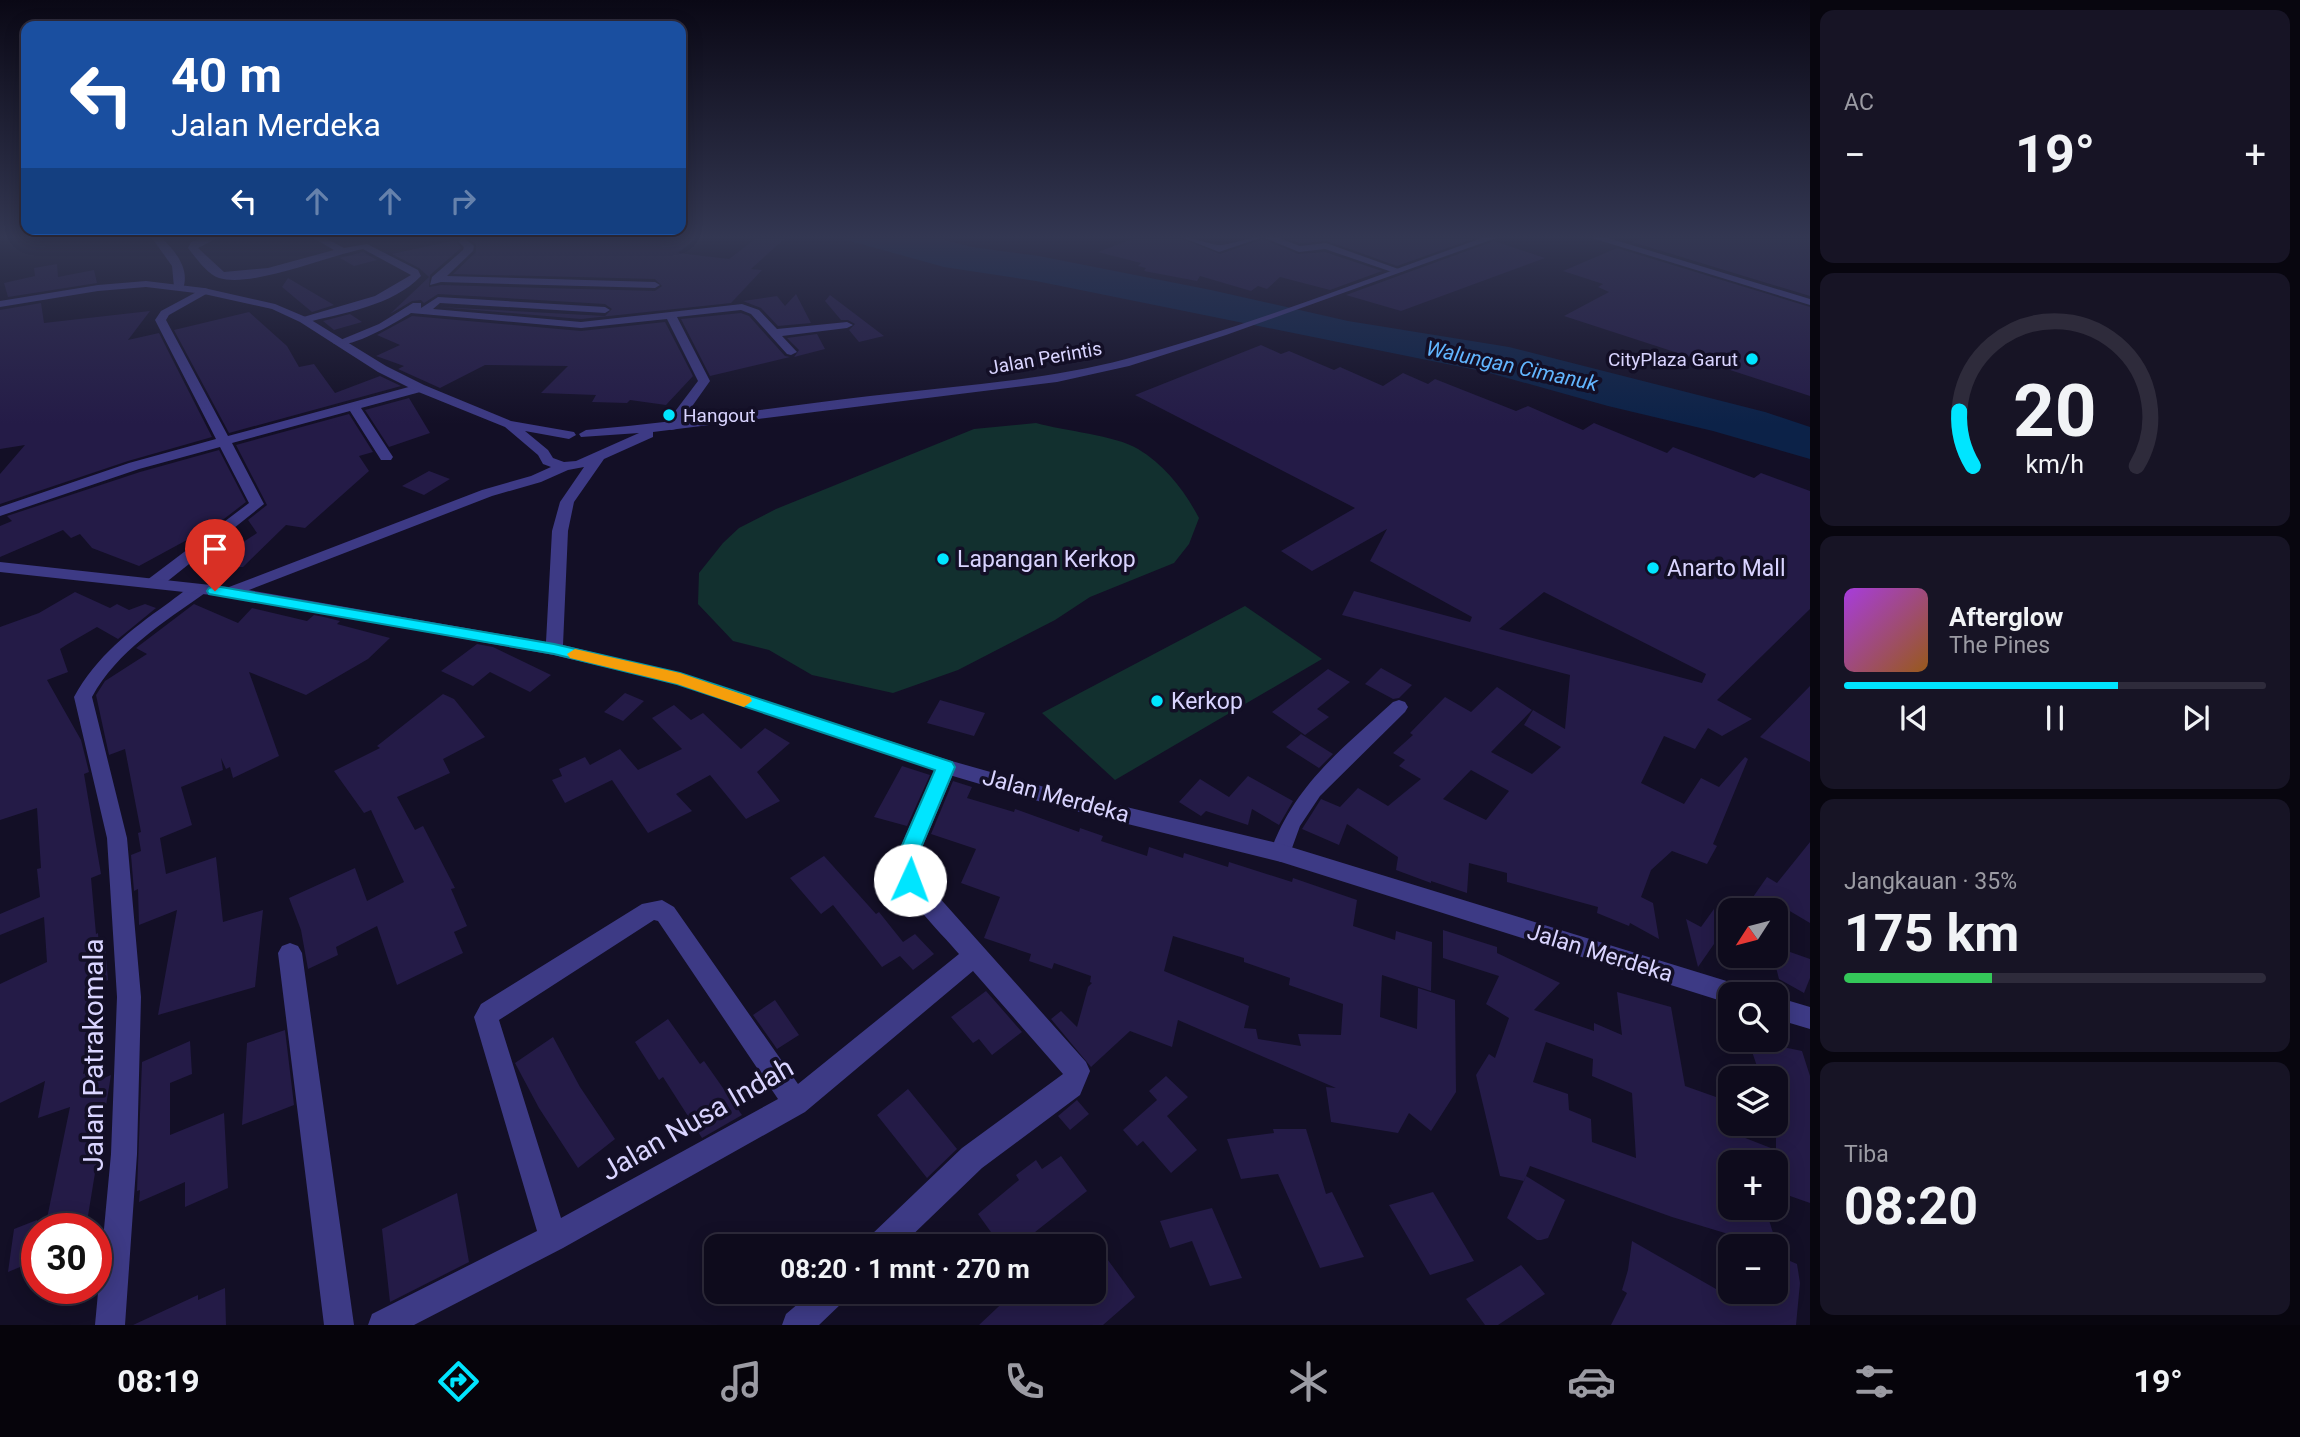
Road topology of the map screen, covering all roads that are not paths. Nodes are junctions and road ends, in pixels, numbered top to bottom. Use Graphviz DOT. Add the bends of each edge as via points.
graph roads {
  1 [pos="27,300"];
  2 [pos="188,300"];
  3 [pos="243,300"];
  4 [pos="373,300"];
  5 [pos="423,300"];
  6 [pos="1314,300"];
  7 [pos="0,304"];
  8 [pos="410,310"];
  9 [pos="605,310"];
  10 [pos="424,311"];
  11 [pos="671,314"];
  12 [pos="304,320"];
  13 [pos="847,325"];
  14 [pos="775,333"];
  15 [pos="339,343"];
  16 [pos="791,352"];
  17 [pos="420,388"];
  18 [pos="353,406"];
  19 [pos="508,424"];
  20 [pos="668,426"];
  21 [pos="586,434"];
  22 [pos="569,435"];
  23 [pos="223,441"];
  24 [pos="601,455"];
  25 [pos="386,457"];
  26 [pos="546,457"];
  27 [pos="567,466"];
  28 [pos="487,492"];
  29 [pos="567,502"];
  30 [pos="0,512"];
  31 [pos="0,567"];
  32 [pos="153,584"];
  33 [pos="199,589"];
  34 [pos="230,592"];
  35 [pos="554,649"];
  36 [pos="1399,707"];
  37 [pos="946,767"];
  38 [pos="1281,853"];
  39 [pos="971,952"];
  40 [pos="290,953"];
  41 [pos="1718,989"];
  42 [pos="1788,1012"];
  43 [pos="1810,1018"];
  44 [pos="796,1103"];
  45 [pos="893,1234"];
  46 [pos="553,1238"];
  47 [pos="819,1304"];
  48 [pos="110,1325"];
  49 [pos="339,1325"];
  50 [pos="383,1325"];
  51 [pos="797,1325"];
  1 -- 7 [label="street"];
  2 -- 23 [label="street" via="160,320"];
  3 -- 12 [label="street"];
  4 -- 12 [label="street"];
  5 -- 8 [label="street"];
  6 -- 20 [label="street, Jalan Perintis" via="1129,362 1057,378"];
  8 -- 10 [label="street"];
  8 -- 15 [label="street"];
  9 -- 10 [label="street" via="438,300"];
  10 -- 11 [label="street" via="581,325"];
  11 -- 14 [label="street" via="746,307"];
  11 -- 20 [label="street" via="704,381"];
  12 -- 15 [label="street"];
  13 -- 14 [label="street"];
  14 -- 16 [label="street"];
  15 -- 17 [label="street"];
  17 -- 18 [label="street"];
  17 -- 19 [label="street"];
  18 -- 23 [label="street"];
  18 -- 25 [label="street"];
  19 -- 22 [label="street, Jalan Perintis"];
  19 -- 26 [label="street"];
  20 -- 21 [label="street, Jalan Perintis"];
  20 -- 24 [label="street"];
  21 -- 22 [label="street, Jalan Perintis"];
  21 -- 24 [label="street" via="605,443"];
  22 -- 26 [label="street" via="554,440"];
  23 -- 30 [label="street" via="113,472"];
  23 -- 32 [label="street" via="257,506"];
  24 -- 27 [label="street"];
  24 -- 29 [label="street"];
  26 -- 27 [label="street"];
  26 -- 28 [label="street"];
  27 -- 28 [label="street"];
  27 -- 29 [label="street" via="561,486"];
  28 -- 34 [label="street"];
  29 -- 35 [label="street" via="559,531"];
  31 -- 32 [label="street, Jalan Merdeka"];
  32 -- 33 [label="street, Jalan Merdeka"];
  33 -- 34 [label="street, Jalan Merdeka"];
  33 -- 48 [label="street, Jalan Patrakomala" via="149,625 95,674 83,697 117,838 129,997 124,1154"];
  34 -- 35 [label="street, Jalan Merdeka"];
  35 -- 37 [label="street, Jalan Merdeka" via="680,679"];
  36 -- 38 [label="street" via="1303,804"];
  37 -- 38 [label="street, Jalan Merdeka"];
  37 -- 39 [label="street" via="906,866 910,880"];
  38 -- 41 [label="street, Jalan Merdeka"];
  39 -- 44 [label="street, Jalan Nusa Indah" via="969,961"];
  39 -- 45 [label="street" via="1077,1071 1071,1086 972,1158"];
  40 -- 49 [label="street"];
  42 -- 43 [label="street"];
  44 -- 46 [label="street, Jalan Nusa Indah"];
  44 -- 46 [label="street" via="666,914 650,911 486,1017"];
  46 -- 50 [label="street, Jalan Nusa Indah"];
  47 -- 51 [label="street"];
}
